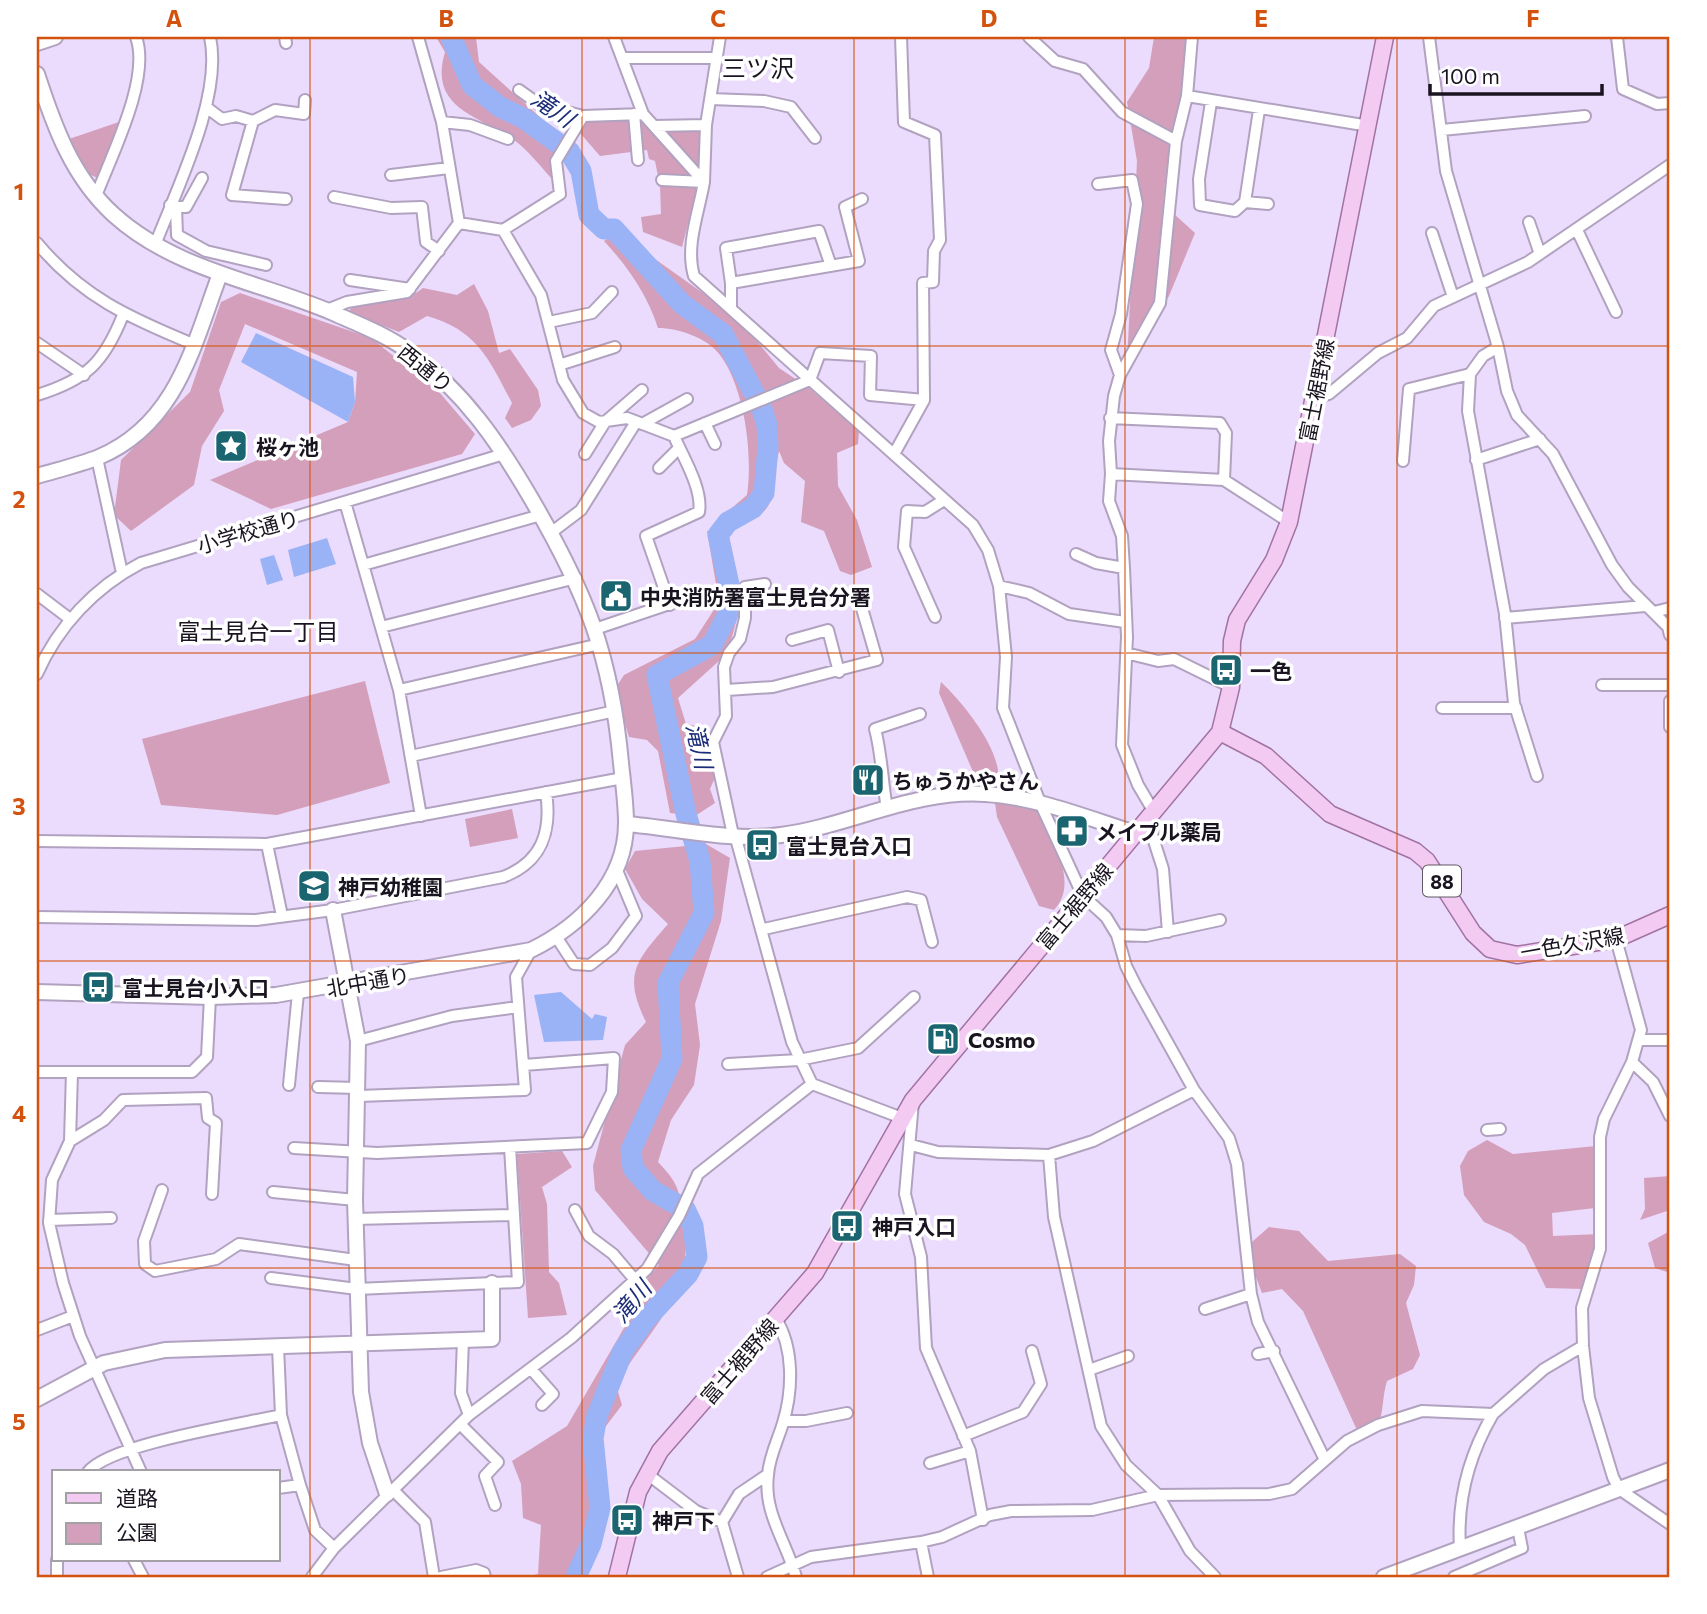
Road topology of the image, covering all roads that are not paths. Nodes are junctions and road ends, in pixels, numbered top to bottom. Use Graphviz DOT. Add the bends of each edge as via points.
graph roads {
  1 [pos="55,37"];
  2 [pos="136,37"];
  3 [pos="210,37"];
  4 [pos="418,37"];
  5 [pos="614,37"];
  6 [pos="720,37"];
  7 [pos="901,37"];
  8 [pos="1029,37"];
  9 [pos="1192,37"];
  10 [pos="1385,37"];
  11 [pos="1429,37"];
  12 [pos="1617,37"];
  13 [pos="37,43"];
  14 [pos="622,58"];
  15 [pos="717,58"];
  16 [pos="37,74"];
  17 [pos="519,90"];
  18 [pos="1187,96"];
  19 [pos="711,99"];
  20 [pos="305,100"];
  21 [pos="1211,102"];
  22 [pos="1670,103"];
  23 [pos="206,107"];
  24 [pos="1259,110"];
  25 [pos="639,114"];
  26 [pos="583,116"];
  27 [pos="1585,116"];
  28 [pos="253,121"];
  29 [pos="442,122"];
  30 [pos="706,125"];
  31 [pos="654,126"];
  32 [pos="1369,126"];
  33 [pos="1441,130"];
  34 [pos="815,138"];
  35 [pos="509,139"];
  36 [pos="1176,141"];
  37 [pos="638,160"];
  38 [pos="1670,165"];
  39 [pos="449,168"];
  40 [pos="391,175"];
  41 [pos="202,178"];
  42 [pos="662,180"];
  43 [pos="705,182"];
  44 [pos="1098,184"];
  45 [pos="96,196"];
  46 [pos="334,197"];
  47 [pos="286,199"];
  48 [pos="862,200"];
  49 [pos="1245,202"];
  50 [pos="1268,204"];
  51 [pos="173,206"];
  52 [pos="1529,222"];
  53 [pos="459,223"];
  54 [pos="503,230"];
  55 [pos="1577,230"];
  56 [pos="1432,233"];
  57 [pos="37,243"];
  58 [pos="155,245"];
  59 [pos="439,251"];
  60 [pos="1540,254"];
  61 [pos="266,265"];
  62 [pos="831,266"];
  63 [pos="220,274"];
  64 [pos="350,280"];
  65 [pos="731,284"];
  66 [pos="1477,286"];
  67 [pos="410,289"];
  68 [pos="612,292"];
  69 [pos="1453,297"];
  70 [pos="731,307"];
  71 [pos="327,310"];
  72 [pos="1616,312"];
  73 [pos="123,316"];
  74 [pos="549,322"];
  75 [pos="37,343"];
  76 [pos="193,344"];
  77 [pos="615,347"];
  78 [pos="1497,347"];
  79 [pos="559,365"];
  80 [pos="1470,374"];
  81 [pos="83,375"];
  82 [pos="1120,375"];
  83 [pos="810,380"];
  84 [pos="642,390"];
  85 [pos="37,395"];
  86 [pos="1314,398"];
  87 [pos="687,399"];
  88 [pos="924,400"];
  89 [pos="1110,418"];
  90 [pos="605,422"];
  91 [pos="639,423"];
  92 [pos="705,423"];
  93 [pos="674,436"];
  94 [pos="1540,439"];
  95 [pos="715,444"];
  96 [pos="679,448"];
  97 [pos="504,454"];
  98 [pos="585,454"];
  99 [pos="894,454"];
  100 [pos="97,458"];
  101 [pos="1476,460"];
  102 [pos="1403,461"];
  103 [pos="659,468"];
  104 [pos="1111,474"];
  105 [pos="37,476"];
  106 [pos="1224,480"];
  107 [pos="944,500"];
  108 [pos="345,502"];
  109 [pos="541,515"];
  110 [pos="1289,522"];
  111 [pos="552,532"];
  112 [pos="1076,554"];
  113 [pos="363,565"];
  114 [pos="1124,568"];
  115 [pos="122,573"];
  116 [pos="576,578"];
  117 [pos="765,584"];
  118 [pos="999,586"];
  119 [pos="37,594"];
  120 [pos="690,597"];
  121 [pos="670,605"];
  122 [pos="861,606"];
  123 [pos="1670,608"];
  124 [pos="1650,609"];
  125 [pos="935,617"];
  126 [pos="70,618"];
  127 [pos="1505,618"];
  128 [pos="1125,622"];
  129 [pos="381,627"];
  130 [pos="595,629"];
  131 [pos="1670,635"];
  132 [pos="792,640"];
  133 [pos="600,644"];
  134 [pos="1126,653"];
  135 [pos="839,672"];
  136 [pos="37,674"];
  137 [pos="1602,685"];
  138 [pos="1670,685"];
  139 [pos="1231,687"];
  140 [pos="399,690"];
  141 [pos="727,690"];
  142 [pos="1670,701"];
  143 [pos="1442,708"];
  144 [pos="1516,708"];
  145 [pos="615,711"];
  146 [pos="920,714"];
  147 [pos="1670,727"];
  148 [pos="1220,732"];
  149 [pos="411,756"];
  150 [pos="1537,776"];
  151 [pos="623,778"];
  152 [pos="546,792"];
  153 [pos="1041,805"];
  154 [pos="887,808"];
  155 [pos="421,816"];
  156 [pos="1150,816"];
  157 [pos="626,824"];
  158 [pos="1135,833"];
  159 [pos="731,834"];
  160 [pos="37,841"];
  161 [pos="267,844"];
  162 [pos="616,868"];
  163 [pos="1083,896"];
  164 [pos="333,910"];
  165 [pos="1670,915"];
  166 [pos="37,916"];
  167 [pos="282,916"];
  168 [pos="1220,920"];
  169 [pos="764,929"];
  170 [pos="1168,932"];
  171 [pos="1117,935"];
  172 [pos="557,938"];
  173 [pos="1616,939"];
  174 [pos="932,942"];
  175 [pos="531,950"];
  176 [pos="346,985"];
  177 [pos="37,992"];
  178 [pos="298,993"];
  179 [pos="210,997"];
  180 [pos="915,997"];
  181 [pos="518,1007"];
  182 [pos="1639,1040"];
  183 [pos="1670,1040"];
  184 [pos="358,1041"];
  185 [pos="799,1060"];
  186 [pos="1632,1062"];
  187 [pos="728,1064"];
  188 [pos="524,1065"];
  189 [pos="37,1072"];
  190 [pos="72,1072"];
  191 [pos="812,1084"];
  192 [pos="289,1085"];
  193 [pos="318,1087"];
  194 [pos="1194,1090"];
  195 [pos="359,1092"];
  196 [pos="913,1100"];
  197 [pos="1670,1116"];
  198 [pos="902,1118"];
  199 [pos="1500,1129"];
  200 [pos="1487,1130"];
  201 [pos="70,1141"];
  202 [pos="911,1144"];
  203 [pos="510,1147"];
  204 [pos="294,1148"];
  205 [pos="355,1153"];
  206 [pos="1049,1155"];
  207 [pos="162,1190"];
  208 [pos="273,1192"];
  209 [pos="212,1194"];
  210 [pos="355,1200"];
  211 [pos="575,1210"];
  212 [pos="514,1214"];
  213 [pos="111,1218"];
  214 [pos="356,1219"];
  215 [pos="49,1221"];
  216 [pos="37,1223"];
  217 [pos="356,1260"];
  218 [pos="271,1278"];
  219 [pos="635,1280"];
  220 [pos="492,1283"];
  221 [pos="357,1289"];
  222 [pos="1251,1294"];
  223 [pos="1205,1309"];
  224 [pos="73,1316"];
  225 [pos="776,1319"];
  226 [pos="37,1330"];
  227 [pos="463,1340"];
  228 [pos="360,1345"];
  229 [pos="1583,1346"];
  230 [pos="278,1347"];
  231 [pos="1032,1351"];
  232 [pos="1274,1351"];
  233 [pos="1258,1354"];
  234 [pos="1128,1356"];
  235 [pos="93,1368"];
  236 [pos="531,1368"];
  237 [pos="1089,1370"];
  238 [pos="37,1399"];
  239 [pos="542,1405"];
  240 [pos="847,1413"];
  241 [pos="1493,1414"];
  242 [pos="281,1415"];
  243 [pos="469,1415"];
  244 [pos="784,1421"];
  245 [pos="460,1424"];
  246 [pos="964,1436"];
  247 [pos="130,1448"];
  248 [pos="970,1451"];
  249 [pos="1325,1460"];
  250 [pos="930,1463"];
  251 [pos="89,1470"];
  252 [pos="140,1470"];
  253 [pos="1670,1470"];
  254 [pos="646,1474"];
  255 [pos="767,1475"];
  256 [pos="300,1485"];
  257 [pos="280,1488"];
  258 [pos="1619,1489"];
  259 [pos="390,1492"];
  260 [pos="1158,1495"];
  261 [pos="495,1505"];
  262 [pos="983,1520"];
  263 [pos="722,1522"];
  264 [pos="1670,1524"];
  265 [pos="1518,1528"];
  266 [pos="921,1542"];
  267 [pos="334,1548"];
  268 [pos="1460,1548"];
  269 [pos="793,1564"];
  270 [pos="317,1575"];
  271 [pos="434,1577"];
  272 [pos="441,1577"];
  273 [pos="485,1577"];
  274 [pos="617,1577"];
  275 [pos="738,1577"];
  276 [pos="767,1577"];
  277 [pos="796,1577"];
  278 [pos="928,1577"];
  279 [pos="1215,1577"];
  280 [pos="1384,1577"];
  281 [pos="1454,1577"];
  1 -- 13 [label="street"];
  2 -- 45 [label="street" via="140,78"];
  3 -- 23 [label="street" via="215,66"];
  4 -- 29 [label="street"];
  5 -- 14 [label="street"];
  6 -- 15 [label="street"];
  7 -- 88 [label="street" via="904,122 935,135 940,240 934,251 933,282 923,283"];
  8 -- 36 [label="street" via="1055,61 1083,69 1122,112"];
  9 -- 18 [label="street"];
  10 -- 32 [label="main road, 富士裾野線"];
  11 -- 33 [label="street"];
  12 -- 22 [label="street" via="1623,89 1657,104"];
  14 -- 15 [label="street"];
  14 -- 25 [label="street"];
  15 -- 19 [label="street"];
  16 -- 45 [label="street, 西通り" via="55,128 82,180"];
  17 -- 26 [label="street" via="540,105"];
  18 -- 21 [label="street"];
  18 -- 36 [label="street"];
  19 -- 30 [label="street"];
  19 -- 34 [label="street" via="791,107"];
  20 -- 28 [label="street" via="304,114 275,110"];
  21 -- 24 [label="street"];
  21 -- 49 [label="street" via="1199,179 1200,205 1235,211"];
  23 -- 28 [label="street" via="222,119 236,116"];
  23 -- 51 [label="street"];
  24 -- 32 [label="street"];
  24 -- 49 [label="street"];
  25 -- 26 [label="street"];
  25 -- 31 [label="street"];
  25 -- 37 [label="street"];
  26 -- 54 [label="street" via="556,161 560,194"];
  27 -- 33 [label="street"];
  28 -- 47 [label="street" via="232,195"];
  29 -- 35 [label="street" via="470,125"];
  29 -- 39 [label="street"];
  30 -- 31 [label="street"];
  30 -- 43 [label="street"];
  31 -- 43 [label="street"];
  32 -- 86 [label="main road, 富士裾野線"];
  33 -- 66 [label="street" via="1446,171"];
  36 -- 82 [label="street" via="1160,303"];
  38 -- 55 [label="street"];
  39 -- 40 [label="street"];
  39 -- 53 [label="street"];
  41 -- 51 [label="street" via="186,207"];
  42 -- 43 [label="street"];
  43 -- 70 [label="street" via="690,262 694,276"];
  44 -- 82 [label="street" via="1132,180 1137,204 1121,314 1111,350"];
  45 -- 58 [label="street, 西通り"];
  46 -- 59 [label="street" via="391,208 422,207 426,242"];
  48 -- 62 [label="street" via="845,207 859,261"];
  49 -- 50 [label="street"];
  51 -- 58 [label="street"];
  51 -- 61 [label="street" via="177,235 206,251"];
  52 -- 60 [label="street"];
  53 -- 54 [label="street"];
  53 -- 59 [label="street"];
  54 -- 74 [label="street" via="541,295"];
  55 -- 60 [label="street"];
  55 -- 72 [label="street"];
  56 -- 69 [label="street"];
  57 -- 73 [label="street" via="78,284"];
  58 -- 63 [label="street, 西通り"];
  59 -- 67 [label="street"];
  60 -- 66 [label="street"];
  62 -- 65 [label="street"];
  62 -- 65 [label="street" via="819,231 726,248"];
  63 -- 71 [label="street, 西通り"];
  63 -- 76 [label="street"];
  64 -- 67 [label="street"];
  65 -- 70 [label="street"];
  66 -- 69 [label="street"];
  66 -- 78 [label="street"];
  67 -- 71 [label="street"];
  68 -- 74 [label="street" via="592,313"];
  69 -- 86 [label="street" via="1434,306 1407,338 1378,353 1329,394"];
  70 -- 83 [label="street"];
  71 -- 97 [label="street, 西通り" via="387,337 429,366 463,399"];
  73 -- 76 [label="street"];
  73 -- 81 [label="street" via="107,351"];
  74 -- 79 [label="street"];
  75 -- 81 [label="street"];
  76 -- 100 [label="street" via="168,402 144,427"];
  77 -- 79 [label="street"];
  78 -- 80 [label="street" via="1483,356"];
  78 -- 94 [label="street" via="1517,415"];
  79 -- 90 [label="street" via="567,389 583,413"];
  80 -- 101 [label="street" via="1468,411"];
  80 -- 102 [label="street" via="1409,389"];
  81 -- 85 [label="street"];
  82 -- 89 [label="street"];
  83 -- 88 [label="street" via="820,354 871,355 870,395"];
  83 -- 92 [label="street"];
  83 -- 99 [label="street"];
  84 -- 90 [label="street"];
  86 -- 110 [label="main road, 富士裾野線"];
  87 -- 91 [label="street"];
  88 -- 99 [label="street"];
  89 -- 104 [label="street"];
  89 -- 106 [label="street" via="1220,423 1226,433"];
  90 -- 91 [label="street" via="627,418"];
  90 -- 98 [label="street"];
  91 -- 93 [label="street"];
  91 -- 111 [label="street" via="581,510"];
  92 -- 93 [label="street"];
  92 -- 95 [label="street"];
  93 -- 96 [label="street"];
  94 -- 101 [label="street"];
  94 -- 124 [label="street" via="1553,454 1612,565"];
  96 -- 103 [label="street"];
  96 -- 121 [label="street" via="701,502 699,512 646,536"];
  97 -- 108 [label="street, 小学校通り"];
  97 -- 109 [label="street, 西通り"];
  99 -- 107 [label="street"];
  100 -- 105 [label="street"];
  100 -- 115 [label="street"];
  101 -- 127 [label="street"];
  104 -- 106 [label="street"];
  104 -- 114 [label="street" via="1109,501 1122,536"];
  106 -- 110 [label="street"];
  107 -- 118 [label="street" via="973,525 988,550"];
  107 -- 125 [label="street" via="925,512 907,511 904,547"];
  108 -- 113 [label="street"];
  108 -- 115 [label="street, 小学校通り" via="163,556"];
  109 -- 111 [label="street, 西通り"];
  109 -- 113 [label="street"];
  110 -- 139 [label="main road, 富士裾野線" via="1274,560 1237,620"];
  111 -- 116 [label="street, 西通り"];
  112 -- 114 [label="street"];
  113 -- 129 [label="street"];
  114 -- 128 [label="street"];
  115 -- 126 [label="street, 小学校通り"];
  116 -- 129 [label="street"];
  116 -- 130 [label="street, 西通り"];
  117 -- 141 [label="street" via="745,587 746,618 724,667"];
  118 -- 128 [label="street" via="1029,593 1069,614"];
  118 -- 153 [label="street" via="1006,657 1003,708"];
  119 -- 126 [label="street"];
  120 -- 121 [label="street"];
  121 -- 130 [label="street"];
  122 -- 135 [label="street" via="877,660"];
  123 -- 124 [label="street"];
  124 -- 127 [label="street"];
  124 -- 131 [label="street"];
  126 -- 136 [label="street, 小学校通り"];
  127 -- 144 [label="street"];
  128 -- 134 [label="street"];
  129 -- 140 [label="street"];
  130 -- 133 [label="street, 西通り"];
  132 -- 135 [label="street" via="828,630"];
  133 -- 140 [label="street"];
  133 -- 145 [label="street, 西通り"];
  134 -- 139 [label="street" via="1158,661 1174,659"];
  134 -- 156 [label="street" via="1122,746"];
  135 -- 141 [label="street" via="773,687"];
  137 -- 138 [label="street"];
  139 -- 148 [label="main road, 富士裾野線"];
  140 -- 149 [label="street"];
  141 -- 159 [label="street" via="726,716 713,743"];
  142 -- 147 [label="street"];
  143 -- 144 [label="street"];
  144 -- 150 [label="street"];
  145 -- 149 [label="street"];
  145 -- 151 [label="street, 西通り"];
  146 -- 154 [label="street" via="875,729"];
  148 -- 156 [label="main road, 富士裾野線"];
  148 -- 173 [label="main road, 一色久沢線 / 88" via="1266,756 1330,814 1415,851 1427,861 1473,933 1490,948 1517,955"];
  149 -- 155 [label="street"];
  151 -- 152 [label="street"];
  151 -- 157 [label="street, 西通り"];
  152 -- 155 [label="street"];
  152 -- 164 [label="street" via="544,842 535,856 513,873"];
  153 -- 154 [label="street" via="958,793"];
  153 -- 158 [label="street"];
  153 -- 163 [label="street"];
  154 -- 159 [label="street" via="782,835"];
  155 -- 161 [label="street"];
  156 -- 158 [label="main road, 富士裾野線"];
  156 -- 170 [label="street" via="1163,869"];
  157 -- 159 [label="street"];
  157 -- 162 [label="street, 北中通り"];
  158 -- 163 [label="main road, 富士裾野線"];
  159 -- 169 [label="street"];
  160 -- 161 [label="street"];
  161 -- 167 [label="street"];
  162 -- 172 [label="street, 北中通り" via="591,908"];
  162 -- 172 [label="street" via="636,916 612,947 590,965 574,964"];
  163 -- 171 [label="street" via="1106,917"];
  163 -- 196 [label="main road, 富士裾野線"];
  164 -- 167 [label="street"];
  164 -- 176 [label="street"];
  165 -- 173 [label="main road, 一色久沢線 / 88"];
  166 -- 167 [label="street" via="216,920"];
  168 -- 170 [label="street"];
  169 -- 174 [label="street" via="907,897 921,900"];
  169 -- 185 [label="street"];
  170 -- 171 [label="street"];
  171 -- 194 [label="street" via="1126,966"];
  172 -- 175 [label="street, 北中通り"];
  173 -- 182 [label="street" via="1637,1011"];
  175 -- 176 [label="street, 北中通り"];
  175 -- 181 [label="street" via="516,977"];
  176 -- 178 [label="street, 北中通り"];
  176 -- 184 [label="street"];
  177 -- 179 [label="street, 北中通り"];
  178 -- 179 [label="street, 北中通り"];
  178 -- 192 [label="street"];
  179 -- 190 [label="street" via="207,1057 192,1072"];
  180 -- 185 [label="street" via="858,1048"];
  181 -- 184 [label="street" via="452,1016"];
  181 -- 188 [label="street"];
  182 -- 183 [label="street"];
  182 -- 186 [label="street"];
  184 -- 195 [label="street"];
  185 -- 187 [label="street"];
  185 -- 191 [label="street"];
  186 -- 197 [label="street" via="1653,1082"];
  186 -- 229 [label="street" via="1600,1137 1600,1249 1582,1308"];
  188 -- 195 [label="street" via="525,1090"];
  188 -- 203 [label="street" via="614,1058 612,1092 587,1143"];
  189 -- 190 [label="street"];
  190 -- 201 [label="street"];
  191 -- 198 [label="street"];
  191 -- 219 [label="street" via="698,1174 656,1256"];
  193 -- 195 [label="street"];
  194 -- 206 [label="street" via="1093,1141"];
  194 -- 222 [label="street" via="1228,1138 1237,1164"];
  195 -- 205 [label="street"];
  196 -- 198 [label="main road, 富士裾野線"];
  196 -- 202 [label="street"];
  198 -- 225 [label="main road, 富士裾野線" via="826,1257"];
  199 -- 200 [label="street"];
  201 -- 209 [label="street" via="104,1120 123,1100 206,1098 208,1118 216,1123"];
  201 -- 215 [label="street" via="52,1180"];
  202 -- 206 [label="street" via="938,1152"];
  202 -- 246 [label="street" via="905,1194 922,1257 926,1348"];
  203 -- 205 [label="street"];
  203 -- 212 [label="street"];
  204 -- 205 [label="street"];
  205 -- 210 [label="street"];
  206 -- 237 [label="street" via="1054,1217"];
  207 -- 217 [label="street" via="144,1241 145,1264 155,1271 216,1259 239,1244"];
  208 -- 210 [label="street"];
  210 -- 214 [label="street"];
  211 -- 219 [label="street" via="589,1236 613,1254"];
  212 -- 214 [label="street"];
  212 -- 220 [label="street" via="518,1282"];
  213 -- 215 [label="street"];
  214 -- 217 [label="street"];
  215 -- 216 [label="street"];
  215 -- 224 [label="street"];
  217 -- 221 [label="street"];
  218 -- 221 [label="street"];
  219 -- 236 [label="street"];
  220 -- 221 [label="street"];
  220 -- 227 [label="street" via="492,1339"];
  221 -- 228 [label="street"];
  222 -- 223 [label="street"];
  222 -- 232 [label="street" via="1258,1322"];
  224 -- 226 [label="street"];
  224 -- 235 [label="street"];
  225 -- 244 [label="street" via="786,1335 789,1361"];
  225 -- 254 [label="main road, 富士裾野線" via="660,1451"];
  227 -- 228 [label="street"];
  227 -- 243 [label="street" via="461,1394"];
  228 -- 230 [label="street"];
  228 -- 259 [label="street" via="361,1392 370,1443"];
  229 -- 241 [label="street" via="1544,1369"];
  229 -- 258 [label="street" via="1597,1431"];
  230 -- 235 [label="street" via="166,1350"];
  230 -- 242 [label="street"];
  231 -- 246 [label="street" via="1041,1384 1023,1412"];
  232 -- 233 [label="street"];
  232 -- 249 [label="street"];
  234 -- 237 [label="street"];
  235 -- 238 [label="street"];
  235 -- 247 [label="street"];
  236 -- 239 [label="street" via="553,1394"];
  236 -- 243 [label="street"];
  237 -- 260 [label="street" via="1101,1426 1111,1446"];
  240 -- 244 [label="street"];
  241 -- 249 [label="street" via="1422,1411 1378,1425 1347,1441"];
  241 -- 268 [label="street" via="1472,1453 1459,1524"];
  242 -- 247 [label="street"];
  242 -- 256 [label="street"];
  243 -- 245 [label="street"];
  244 -- 255 [label="street"];
  245 -- 259 [label="street"];
  245 -- 261 [label="street" via="498,1462 485,1476"];
  246 -- 248 [label="street"];
  247 -- 251 [label="street"];
  247 -- 252 [label="street"];
  248 -- 250 [label="street"];
  248 -- 262 [label="street"];
  249 -- 260 [label="street" via="1292,1489 1269,1494"];
  253 -- 258 [label="street"];
  254 -- 263 [label="street" via="696,1511"];
  254 -- 274 [label="main road, 富士裾野線"];
  255 -- 263 [label="street" via="739,1494"];
  255 -- 269 [label="street" via="774,1524"];
  256 -- 257 [label="street"];
  256 -- 267 [label="street" via="315,1530"];
  258 -- 264 [label="street"];
  258 -- 265 [label="street"];
  259 -- 267 [label="street"];
  259 -- 271 [label="street" via="425,1522"];
  260 -- 262 [label="street" via="1092,1510 1011,1511"];
  260 -- 279 [label="street" via="1190,1551"];
  262 -- 266 [label="street"];
  263 -- 275 [label="street"];
  265 -- 268 [label="street"];
  265 -- 281 [label="street" via="1522,1548"];
  266 -- 269 [label="street" via="833,1552"];
  266 -- 278 [label="street"];
  267 -- 270 [label="street"];
  268 -- 280 [label="street"];
  269 -- 276 [label="street"];
  269 -- 277 [label="street"];
  272 -- 273 [label="street" via="476,1570"];
}
